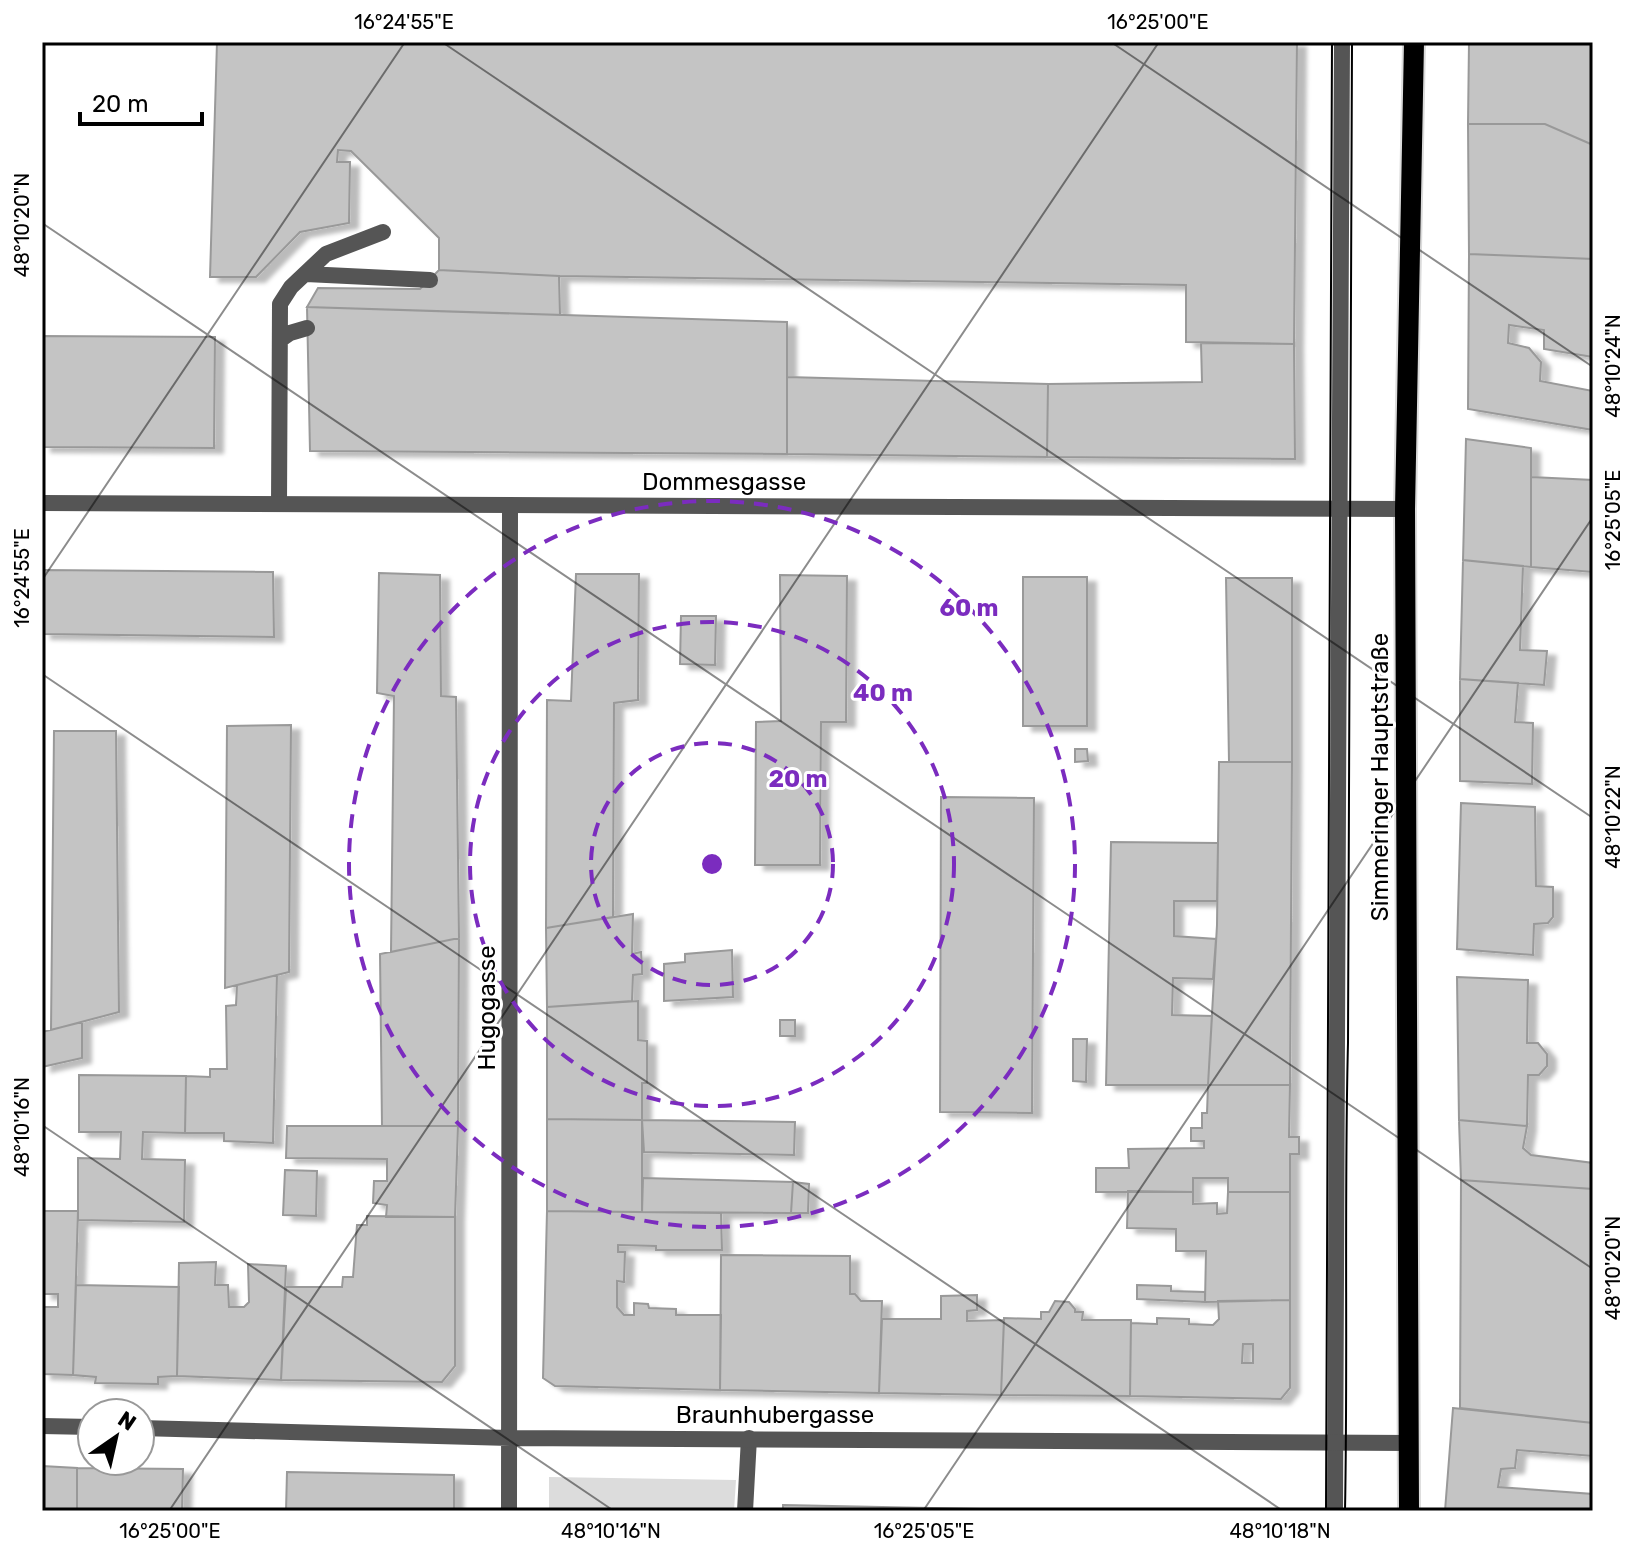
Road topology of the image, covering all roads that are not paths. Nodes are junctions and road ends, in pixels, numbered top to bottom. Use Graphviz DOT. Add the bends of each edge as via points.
graph roads {
  1 [pos="1342,42"];
  2 [pos="1414,42"];
  3 [pos="383,232"];
  4 [pos="306,274"];
  5 [pos="430,280"];
  6 [pos="307,328"];
  7 [pos="280,340"];
  8 [pos="42,503"];
  9 [pos="279,504"];
  10 [pos="510,505"];
  11 [pos="1340,508"];
  12 [pos="1405,509"];
  13 [pos="42,1426"];
  14 [pos="76,1427"];
  15 [pos="156,1428"];
  16 [pos="511,1438"];
  17 [pos="749,1438"];
  18 [pos="1335,1442"];
  19 [pos="1410,1443"];
  20 [pos="509,1511"];
  21 [pos="745,1511"];
  22 [pos="1335,1511"];
  23 [pos="1409,1511"];
  1 -- 11 [label="street"];
  2 -- 12 [label="main road, Simmeringer Hauptstraße"];
  3 -- 4 [label="street" via="326,254"];
  4 -- 5 [label="street"];
  4 -- 7 [label="street" via="280,304"];
  6 -- 7 [label="street"];
  7 -- 9 [label="street"];
  8 -- 9 [label="street, Dommesgasse"];
  9 -- 10 [label="street, Dommesgasse"];
  10 -- 11 [label="street, Dommesgasse"];
  10 -- 16 [label="street, Hugogasse"];
  11 -- 12 [label="street, Dommesgasse"];
  11 -- 18 [label="street"];
  12 -- 19 [label="main road, Simmeringer Hauptstraße"];
  13 -- 14 [label="street"];
  15 -- 16 [label="street, Braunhubergasse"];
  16 -- 17 [label="street, Braunhubergasse"];
  16 -- 20 [label="street, Hugogasse"];
  17 -- 18 [label="street, Braunhubergasse"];
  17 -- 21 [label="street"];
  18 -- 19 [label="street, Braunhubergasse"];
  18 -- 22 [label="street"];
  19 -- 23 [label="main road, Simmeringer Hauptstraße"];
}
